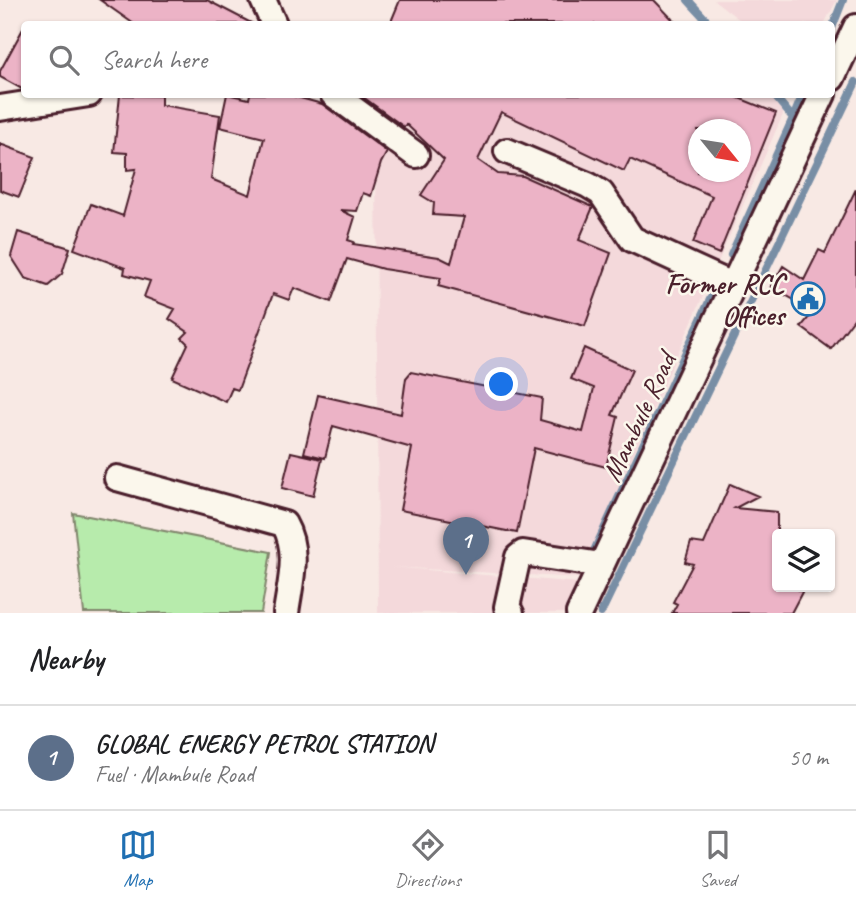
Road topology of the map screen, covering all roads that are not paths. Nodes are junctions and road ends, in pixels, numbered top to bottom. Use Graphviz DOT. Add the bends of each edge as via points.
graph roads {
  1 [pos="263,0"];
  2 [pos="273,21"];
  3 [pos="856,27"];
  4 [pos="835,70"];
  5 [pos="64,98"];
  6 [pos="338,98"];
  7 [pos="821,98"];
  8 [pos="0,108"];
  9 [pos="507,151"];
  10 [pos="416,155"];
  11 [pos="732,285"];
  12 [pos="117,478"];
  13 [pos="601,565"];
  14 [pos="286,613"];
  15 [pos="511,613"];
  16 [pos="579,613"];
  1 -- 2 [label="street"];
  3 -- 4 [label="street"];
  5 -- 8 [label="street"];
  6 -- 10 [label="street"];
  7 -- 11 [label="street, Mambule Road"];
  9 -- 11 [label="street" via="588,185 601,193 632,239"];
  11 -- 13 [label="street, Mambule Road"];
  12 -- 14 [label="street" via="284,524 293,540 294,558"];
  13 -- 15 [label="street" via="523,553 518,557 507,607"];
  13 -- 16 [label="street, Mambule Road"];
}
